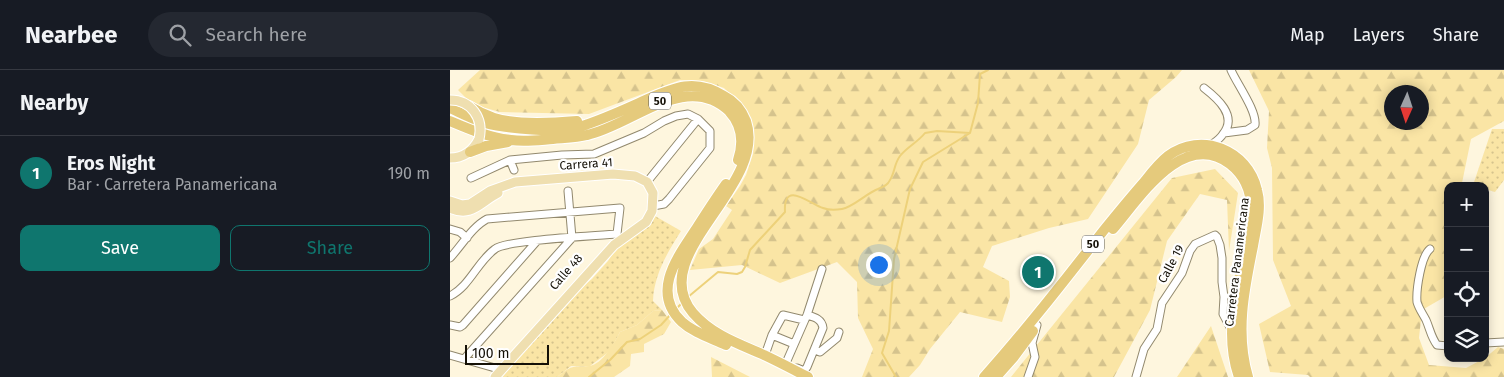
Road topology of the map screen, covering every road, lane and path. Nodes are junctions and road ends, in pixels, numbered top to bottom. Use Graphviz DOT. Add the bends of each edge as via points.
graph roads {
  1 [pos="1231,70"];
  2 [pos="1204,88"];
  3 [pos="450,104"];
  4 [pos="469,106"];
  5 [pos="600,119"];
  6 [pos="698,119"];
  7 [pos="450,121"];
  8 [pos="1224,133"];
  9 [pos="527,141"];
  10 [pos="1211,146"];
  11 [pos="470,152"];
  12 [pos="452,160"];
  13 [pos="510,160"];
  14 [pos="514,170"];
  15 [pos="471,178"];
  16 [pos="643,183"];
  17 [pos="568,190"];
  18 [pos="450,201"];
  19 [pos="653,206"];
  20 [pos="450,208"];
  21 [pos="570,213"];
  22 [pos="450,229"];
  23 [pos="619,236"];
  24 [pos="468,238"];
  25 [pos="572,238"];
  26 [pos="536,241"];
  27 [pos="1430,249"];
  28 [pos="450,258"];
  29 [pos="822,269"];
  30 [pos="450,296"];
  31 [pos="806,317"];
  32 [pos="1037,324"];
  33 [pos="450,325"];
  34 [pos="1231,329"];
  35 [pos="839,332"];
  36 [pos="772,335"];
  37 [pos="1504,342"];
  38 [pos="1489,343"];
  39 [pos="794,344"];
  40 [pos="1444,346"];
  41 [pos="815,350"];
  42 [pos="765,354"];
  43 [pos="450,355"];
  44 [pos="464,359"];
  45 [pos="786,363"];
  46 [pos="498,372"];
  47 [pos="802,375"];
  48 [pos="1245,375"];
  49 [pos="488,377"];
  50 [pos="984,377"];
  51 [pos="996,377"];
  52 [pos="1028,377"];
  53 [pos="1136,377"];
  1 -- 8 [label="street" via="1256,122 1247,130"];
  2 -- 8 [label="street" via="1226,111 1228,119"];
  3 -- 4 [label="main road, bridge"];
  3 -- 5 [label="highway, 50" via="485,123 512,127 563,129"];
  4 -- 5 [label="highway" via="496,119 559,122"];
  4 -- 11 [label="main road, bridge" via="480,123 479,139"];
  5 -- 42 [label="highway, 50" via="672,88 690,86 717,92 731,100 738,109 750,135 744,163 685,263 682,282 686,303 705,325 720,336"];
  6 -- 13 [label="street" via="688,114 676,116 594,154"];
  6 -- 16 [label="street"];
  6 -- 19 [label="street" via="710,131 710,148 669,199 664,204"];
  7 -- 9 [label="highway, 50" via="490,136"];
  8 -- 10 [label="street"];
  9 -- 11 [label="highway" via="502,143"];
  9 -- 47 [label="highway, 50" via="588,135 680,95 696,94 720,103 732,115 740,131 739,158 672,269 668,292 671,306 679,317 703,335"];
  10 -- 48 [label="highway, Carretera Panamericana / 50" via="1227,151 1243,162 1257,189 1258,212 1242,307"];
  10 -- 50 [label="highway, Carretera Panamericana / 50" via="1184,148 1161,162"];
  11 -- 12 [label="main road"];
  13 -- 14 [label="street"];
  13 -- 15 [label="street"];
  16 -- 18 [label="main road, Carrera 41" via="631,175 613,174 515,182 499,187 470,204"];
  16 -- 19 [label="main road" via="653,193"];
  16 -- 20 [label="main road, Carrera 41" via="622,179 513,187 495,194 471,211"];
  16 -- 23 [label="main road, Calle 48" via="649,204 646,212"];
  17 -- 21 [label="street"];
  19 -- 23 [label="main road, Calle 48" via="646,222"];
  21 -- 23 [label="street" via="620,208"];
  21 -- 24 [label="street" via="487,219"];
  21 -- 25 [label="street"];
  22 -- 24 [label="street"];
  23 -- 25 [label="street"];
  23 -- 46 [label="main road, Calle 48"];
  24 -- 28 [label="street"];
  25 -- 26 [label="street"];
  25 -- 44 [label="street"];
  26 -- 30 [label="street" via="496,247 459,291"];
  26 -- 33 [label="street" via="460,327"];
  27 -- 40 [label="street" via="1425,252 1417,300 1432,338 1437,345"];
  29 -- 31 [label="street"];
  31 -- 36 [label="street" via="783,315"];
  31 -- 39 [label="street"];
  31 -- 41 [label="street" via="815,317 823,325"];
  32 -- 34 [label="highway, Carretera Panamericana / 50" via="1167,168 1183,158 1205,155 1221,159 1235,168 1246,184 1250,198"];
  32 -- 51 [label="highway, Carretera Panamericana / 50"];
  32 -- 52 [label="street" via="1032,343 1035,357"];
  34 -- 48 [label="highway, Carretera Panamericana / 50" via="1233,354"];
  34 -- 53 [label="street, Calle 19" via="1223,314 1222,258 1215,235 1196,244 1190,251 1182,273 1162,303 1157,329 1144,349"];
  35 -- 41 [label="street" via="837,338 820,352"];
  36 -- 39 [label="street"];
  36 -- 42 [label="street"];
  37 -- 38 [label="street"];
  39 -- 45 [label="street"];
  41 -- 47 [label="street"];
  42 -- 45 [label="street"];
  42 -- 47 [label="highway, 50"];
  43 -- 44 [label="street"];
  44 -- 46 [label="street"];
  45 -- 47 [label="street"];
  46 -- 49 [label="main road, Calle 48"];
}
